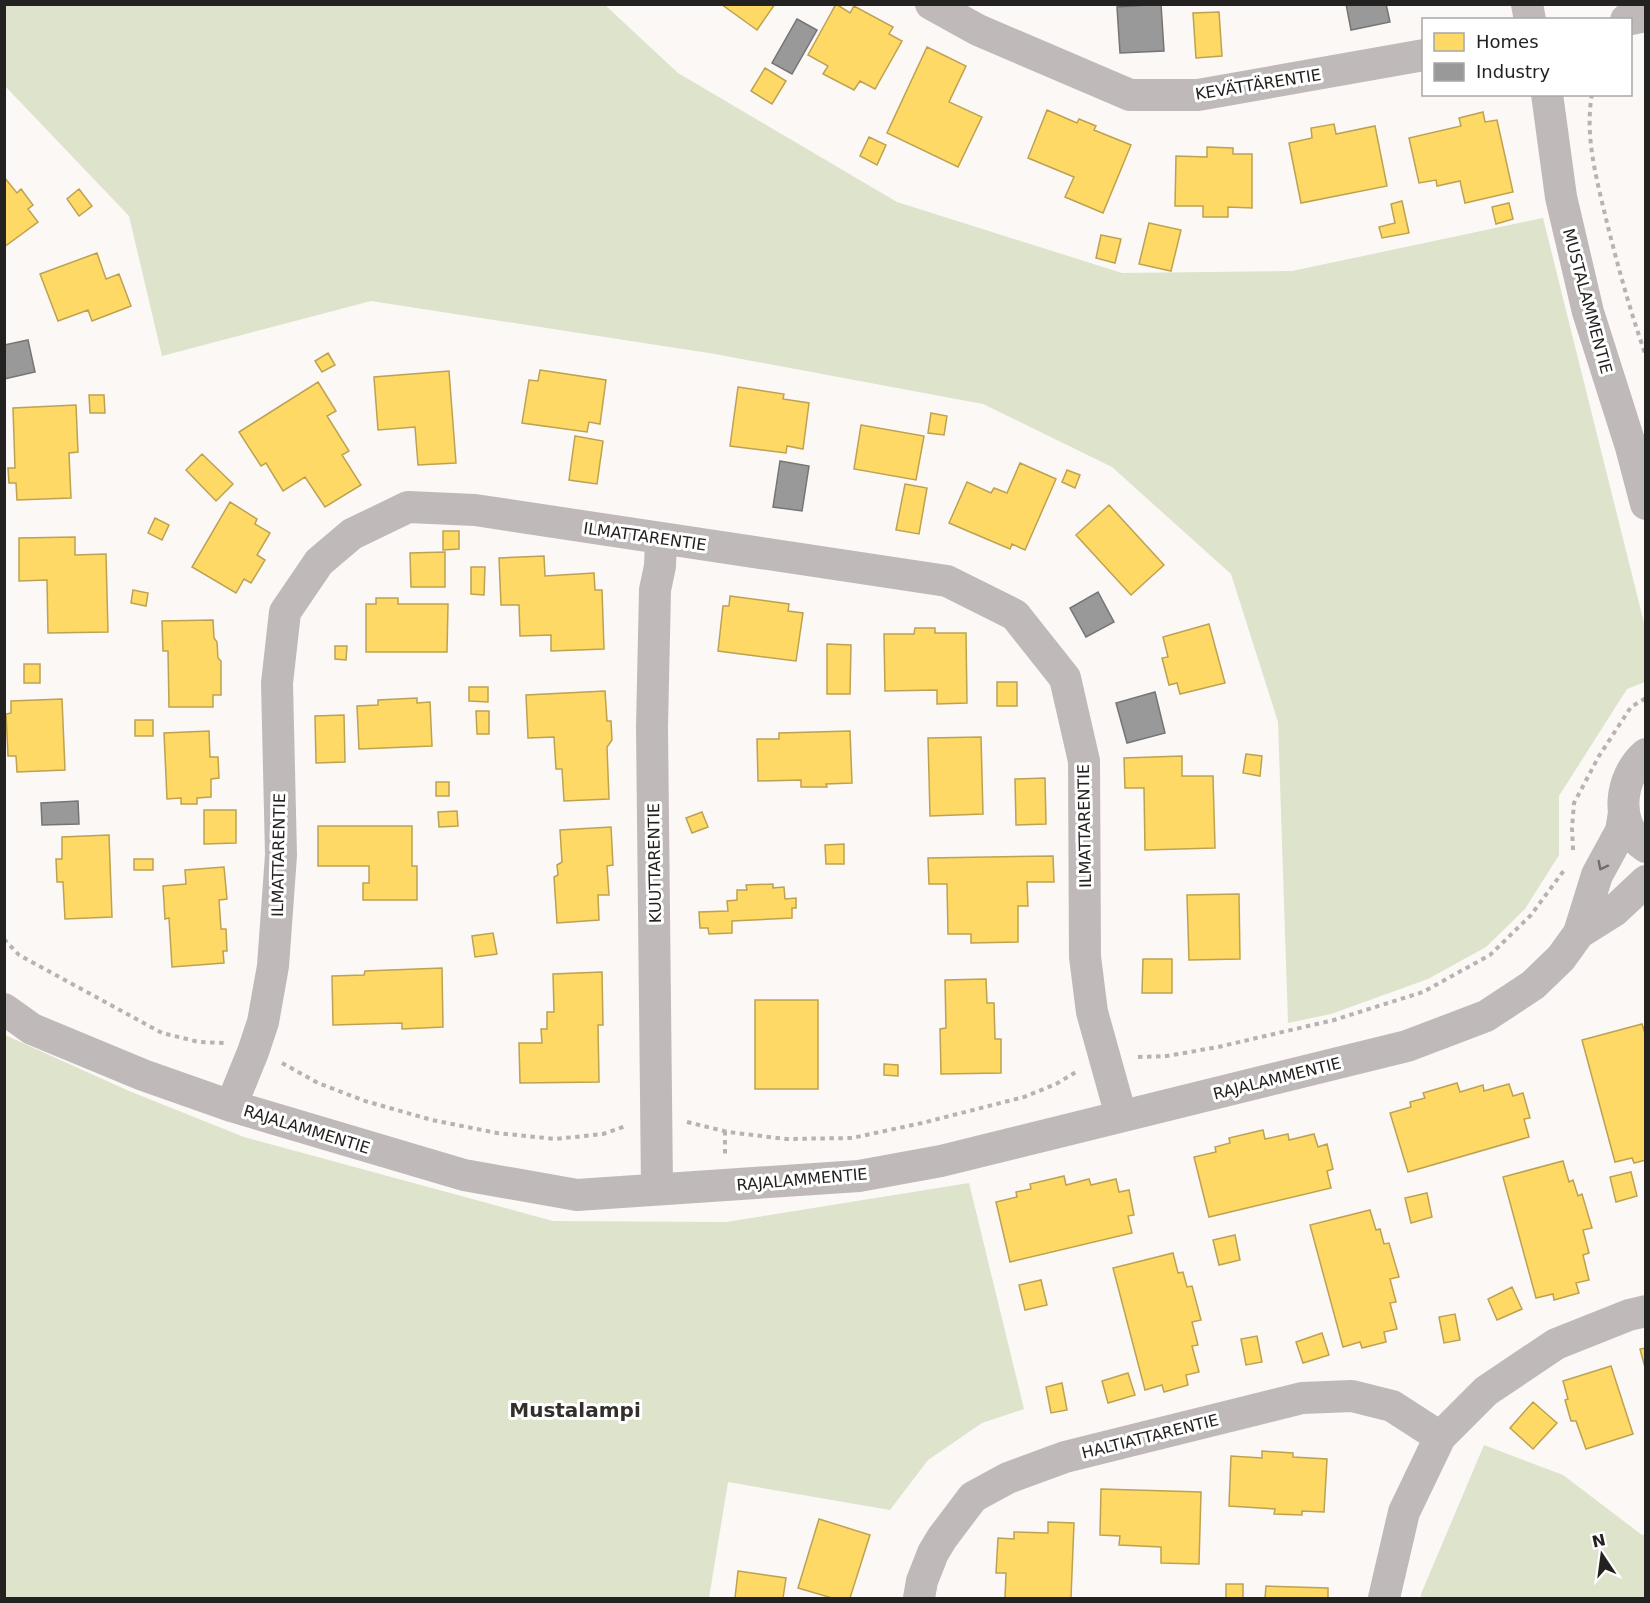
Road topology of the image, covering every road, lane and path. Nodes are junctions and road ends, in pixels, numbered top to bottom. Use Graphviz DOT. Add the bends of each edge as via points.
graph roads {
  1 [pos="931,4"];
  2 [pos="1422,55"];
  3 [pos="1546,96"];
  4 [pos="1592,96"];
  5 [pos="1646,356"];
  6 [pos="1646,504"];
  7 [pos="661,538"];
  8 [pos="1645,754"];
  9 [pos="1624,813"];
  10 [pos="1646,847"];
  11 [pos="1568,864"];
  12 [pos="1646,881"];
  13 [pos="1579,933"];
  14 [pos="4,939"];
  15 [pos="4,1009"];
  16 [pos="253,1052"];
  17 [pos="1105,1062"];
  18 [pos="231,1106"];
  19 [pos="1121,1116"];
  20 [pos="657,1120"];
  21 [pos="657,1188"];
  22 [pos="1646,1311"];
  23 [pos="1440,1437"];
  24 [pos="919,1599"];
  25 [pos="1384,1599"];
  1 -- 2 [label="street, KEVÄTTÄRENTIE" via="978,30 1130,95 1198,95"];
  3 -- 6 [label="street, MUSTALAMMENTIE" via="1561,197 1588,312"];
  4 -- 5 [label="path" via="1590,140 1598,187"];
  7 -- 16 [label="street, ILMATTARENTIE" via="475,510 408,507 352,534 319,562 285,612 277,683 281,855 273,966"];
  7 -- 17 [label="street, ILMATTARENTIE" via="947,581 1015,615 1065,678 1084,761 1085,957 1092,1012"];
  7 -- 20 [label="street, KUUTTARENTIE" via="655,590 652,727"];
  8 -- 9 [label="street, RAJALAMMENTIE" via="1631,771 1624,789"];
  9 -- 10 [label="street" via="1631,832"];
  9 -- 13 [label="street, RAJALAMMENTIE, one-way" via="1621,831 1597,875"];
  11 -- 17 [label="path" via="1531,915 1490,955 1423,992 1334,1020 1218,1047"];
  12 -- 13 [label="street, RAJALAMMENTIE" via="1614,910"];
  13 -- 19 [label="street, RAJALAMMENTIE" via="1561,958 1533,985 1486,1016 1407,1046"];
  14 -- 16 [label="path" via="19,955 162,1033"];
  15 -- 18 [label="street, RAJALAMMENTIE" via="32,1029"];
  16 -- 18 [label="street, ILMATTARENTIE"];
  16 -- 20 [label="path" via="365,1101 497,1133 555,1139 603,1134"];
  17 -- 19 [label="street, ILMATTARENTIE"];
  17 -- 20 [label="path" via="1024,1097 852,1138 786,1139"];
  18 -- 21 [label="street, RAJALAMMENTIE" via="464,1176 578,1195"];
  19 -- 21 [label="street, RAJALAMMENTIE" via="941,1161 859,1176"];
  20 -- 21 [label="street, KUUTTARENTIE"];
  22 -- 23 [label="street" via="1556,1344 1486,1391"];
  23 -- 24 [label="street, HALTIATTARENTIE" via="1392,1406 1352,1396 1302,1398 1065,1457 1008,1478 974,1497 933,1553"];
  23 -- 25 [label="street" via="1404,1512"];
}
